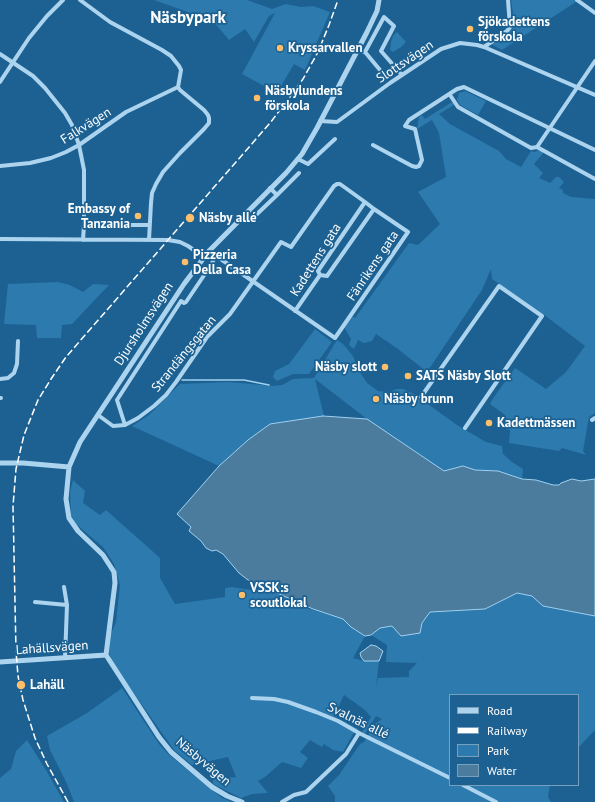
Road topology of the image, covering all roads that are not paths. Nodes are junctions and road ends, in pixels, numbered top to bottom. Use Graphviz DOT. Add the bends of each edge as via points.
graph roads {
  1 [pos="63,0"];
  2 [pos="80,0"];
  3 [pos="379,0"];
  4 [pos="508,0"];
  5 [pos="577,0"];
  6 [pos="595,13"];
  7 [pos="484,47"];
  8 [pos="0,54"];
  9 [pos="595,61"];
  10 [pos="13,62"];
  11 [pos="386,73"];
  12 [pos="402,74"];
  13 [pos="0,82"];
  14 [pos="178,87"];
  15 [pos="577,87"];
  16 [pos="450,94"];
  17 [pos="595,95"];
  18 [pos="320,121"];
  19 [pos="549,127"];
  20 [pos="334,139"];
  21 [pos="79,145"];
  22 [pos="373,145"];
  23 [pos="537,147"];
  24 [pos="595,150"];
  25 [pos="298,159"];
  26 [pos="0,166"];
  27 [pos="299,174"];
  28 [pos="595,179"];
  29 [pos="270,188"];
  30 [pos="277,195"];
  31 [pos="365,202"];
  32 [pos="374,209"];
  33 [pos="256,215"];
  34 [pos="84,225"];
  35 [pos="149,225"];
  36 [pos="0,239"];
  37 [pos="83,240"];
  38 [pos="149,240"];
  39 [pos="210,251"];
  40 [pos="216,255"];
  41 [pos="204,258"];
  42 [pos="320,275"];
  43 [pos="254,282"];
  44 [pos="296,311"];
  45 [pos="18,341"];
  46 [pos="0,379"];
  47 [pos="421,397"];
  48 [pos="98,415"];
  49 [pos="125,425"];
  50 [pos="466,428"];
  51 [pos="0,463"];
  52 [pos="69,467"];
  53 [pos="64,587"];
  54 [pos="35,602"];
  55 [pos="67,605"];
  56 [pos="106,655"];
  57 [pos="65,658"];
  58 [pos="0,662"];
  59 [pos="252,698"];
  60 [pos="359,733"];
  61 [pos="449,778"];
  62 [pos="465,786"];
  63 [pos="242,802"];
  64 [pos="282,802"];
  65 [pos="496,802"];
  1 -- 10 [label="street" via="29,38"];
  2 -- 14 [label="street" via="110,22 171,56 181,70"];
  3 -- 18 [label="street, Djursholmsvägen" via="377,11"];
  4 -- 7 [label="street" via="508,31"];
  5 -- 6 [label="street"];
  7 -- 12 [label="street, Slottsvägen" via="460,43 447,46"];
  7 -- 15 [label="street, Slottsvägen"];
  8 -- 10 [label="street"];
  9 -- 15 [label="street"];
  10 -- 13 [label="street"];
  10 -- 21 [label="street" via="33,76 55,98 72,125"];
  11 -- 12 [label="street" via="385,76 363,51 384,17 394,26 381,51"];
  12 -- 18 [label="street, Slottsvägen" via="338,122"];
  14 -- 21 [label="street, Falkvägen" via="126,112"];
  14 -- 35 [label="street" via="208,115 209,123 163,172 152,193"];
  15 -- 17 [label="street, Slottsvägen"];
  15 -- 19 [label="street"];
  16 -- 19 [label="street" via="461,88 468,88"];
  16 -- 22 [label="street" via="409,120 405,126 415,129 422,160 419,166 412,166"];
  16 -- 23 [label="street" via="458,106 531,148"];
  18 -- 25 [label="street, Djursholmsvägen"];
  19 -- 23 [label="street"];
  19 -- 24 [label="street"];
  20 -- 25 [label="street" via="308,164"];
  21 -- 26 [label="street, Falkvägen" via="51,158"];
  21 -- 34 [label="street" via="84,170"];
  23 -- 28 [label="street"];
  25 -- 29 [label="street, Djursholmsvägen"];
  27 -- 30 [label="street"];
  29 -- 30 [label="street"];
  29 -- 39 [label="street, Djursholmsvägen"];
  30 -- 33 [label="street"];
  31 -- 32 [label="street"];
  31 -- 42 [label="street, Kadettens gata" via="318,271"];
  31 -- 43 [label="street, Kadettens gata" via="340,184 334,186 291,247 280,242"];
  32 -- 42 [label="street" via="327,276"];
  32 -- 44 [label="street, Fänrikens gata" via="408,232 335,338"];
  34 -- 35 [label="street"];
  34 -- 37 [label="street"];
  35 -- 38 [label="street"];
  36 -- 37 [label="street"];
  37 -- 38 [label="street"];
  38 -- 41 [label="street" via="180,242"];
  39 -- 40 [label="street"];
  39 -- 41 [label="street, Djursholmsvägen"];
  40 -- 43 [label="street"];
  40 -- 49 [label="street" via="186,302 181,301 117,400"];
  41 -- 48 [label="street, Djursholmsvägen"];
  42 -- 44 [label="street, Kadettens gata"];
  43 -- 44 [label="street"];
  43 -- 49 [label="street, Strandängsgatan" via="230,314 198,348 166,395"];
  45 -- 46 [label="street" via="14,373 8,378"];
  47 -- 50 [label="street" via="498,286 542,316"];
  48 -- 49 [label="street" via="113,426"];
  48 -- 52 [label="street, Djursholmsvägen" via="80,442"];
  51 -- 52 [label="street"];
  52 -- 56 [label="street, Djursholmsvägen" via="66,498 69,518 78,531 104,555 114,572 115,583"];
  53 -- 55 [label="street"];
  54 -- 55 [label="street"];
  55 -- 57 [label="street"];
  56 -- 57 [label="street, Lahällsvägen"];
  56 -- 63 [label="street, Näsbyvägen" via="171,752 212,787"];
  57 -- 58 [label="street, Lahällsvägen"];
  59 -- 60 [label="street, Svalnäs allé" via="274,699 294,704 338,721"];
  60 -- 61 [label="street, Svalnäs allé"];
  60 -- 64 [label="street" via="346,754 306,792 294,794"];
  62 -- 65 [label="street"];
}
